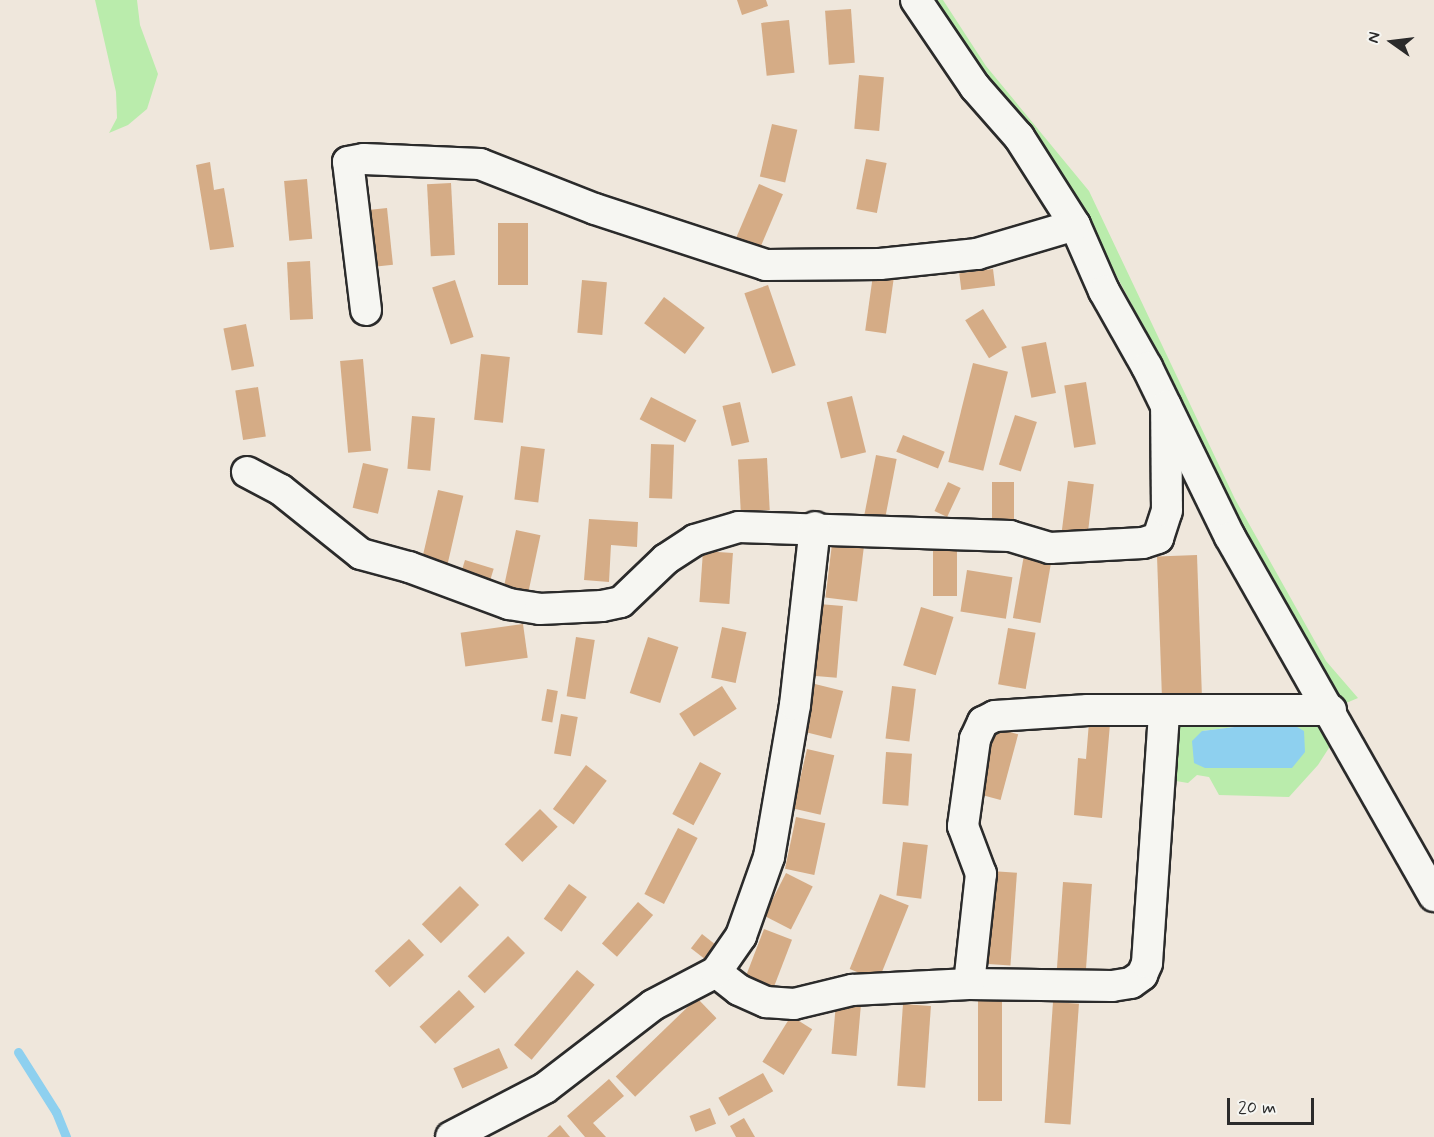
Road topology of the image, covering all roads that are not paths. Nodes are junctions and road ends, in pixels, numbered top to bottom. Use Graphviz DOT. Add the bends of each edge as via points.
graph roads {
  1 [pos="916,0"];
  2 [pos="1075,225"];
  3 [pos="366,310"];
  4 [pos="1166,406"];
  5 [pos="247,472"];
  6 [pos="816,527"];
  7 [pos="1331,710"];
  8 [pos="1164,712"];
  9 [pos="1434,896"];
  10 [pos="716,972"];
  11 [pos="969,984"];
  12 [pos="451,1137"];
  1 -- 2 [label="street" via="975,87 1019,137"];
  2 -- 3 [label="street" via="977,254 880,264 766,265 595,209 480,164 364,159 348,162"];
  2 -- 4 [label="street" via="1104,291"];
  4 -- 6 [label="street" via="1167,512 1158,538 1143,543 1050,548 1010,536"];
  4 -- 7 [label="street" via="1230,537"];
  5 -- 6 [label="street" via="281,490 361,554 409,567 499,601 540,609 621,602 666,559 695,540 716,533 739,527"];
  6 -- 10 [label="street" via="795,705 769,857 741,936"];
  7 -- 8 [label="street"];
  7 -- 9 [label="street"];
  8 -- 11 [label="street" via="1148,952 1142,975 1131,983 1112,986"];
  8 -- 11 [label="street" via="1088,710 995,716 983,722 975,739 963,826 981,874"];
  10 -- 11 [label="street" via="739,990 766,1002 794,1004 852,990"];
  10 -- 12 [label="street" via="653,1005 536,1093"];
}
